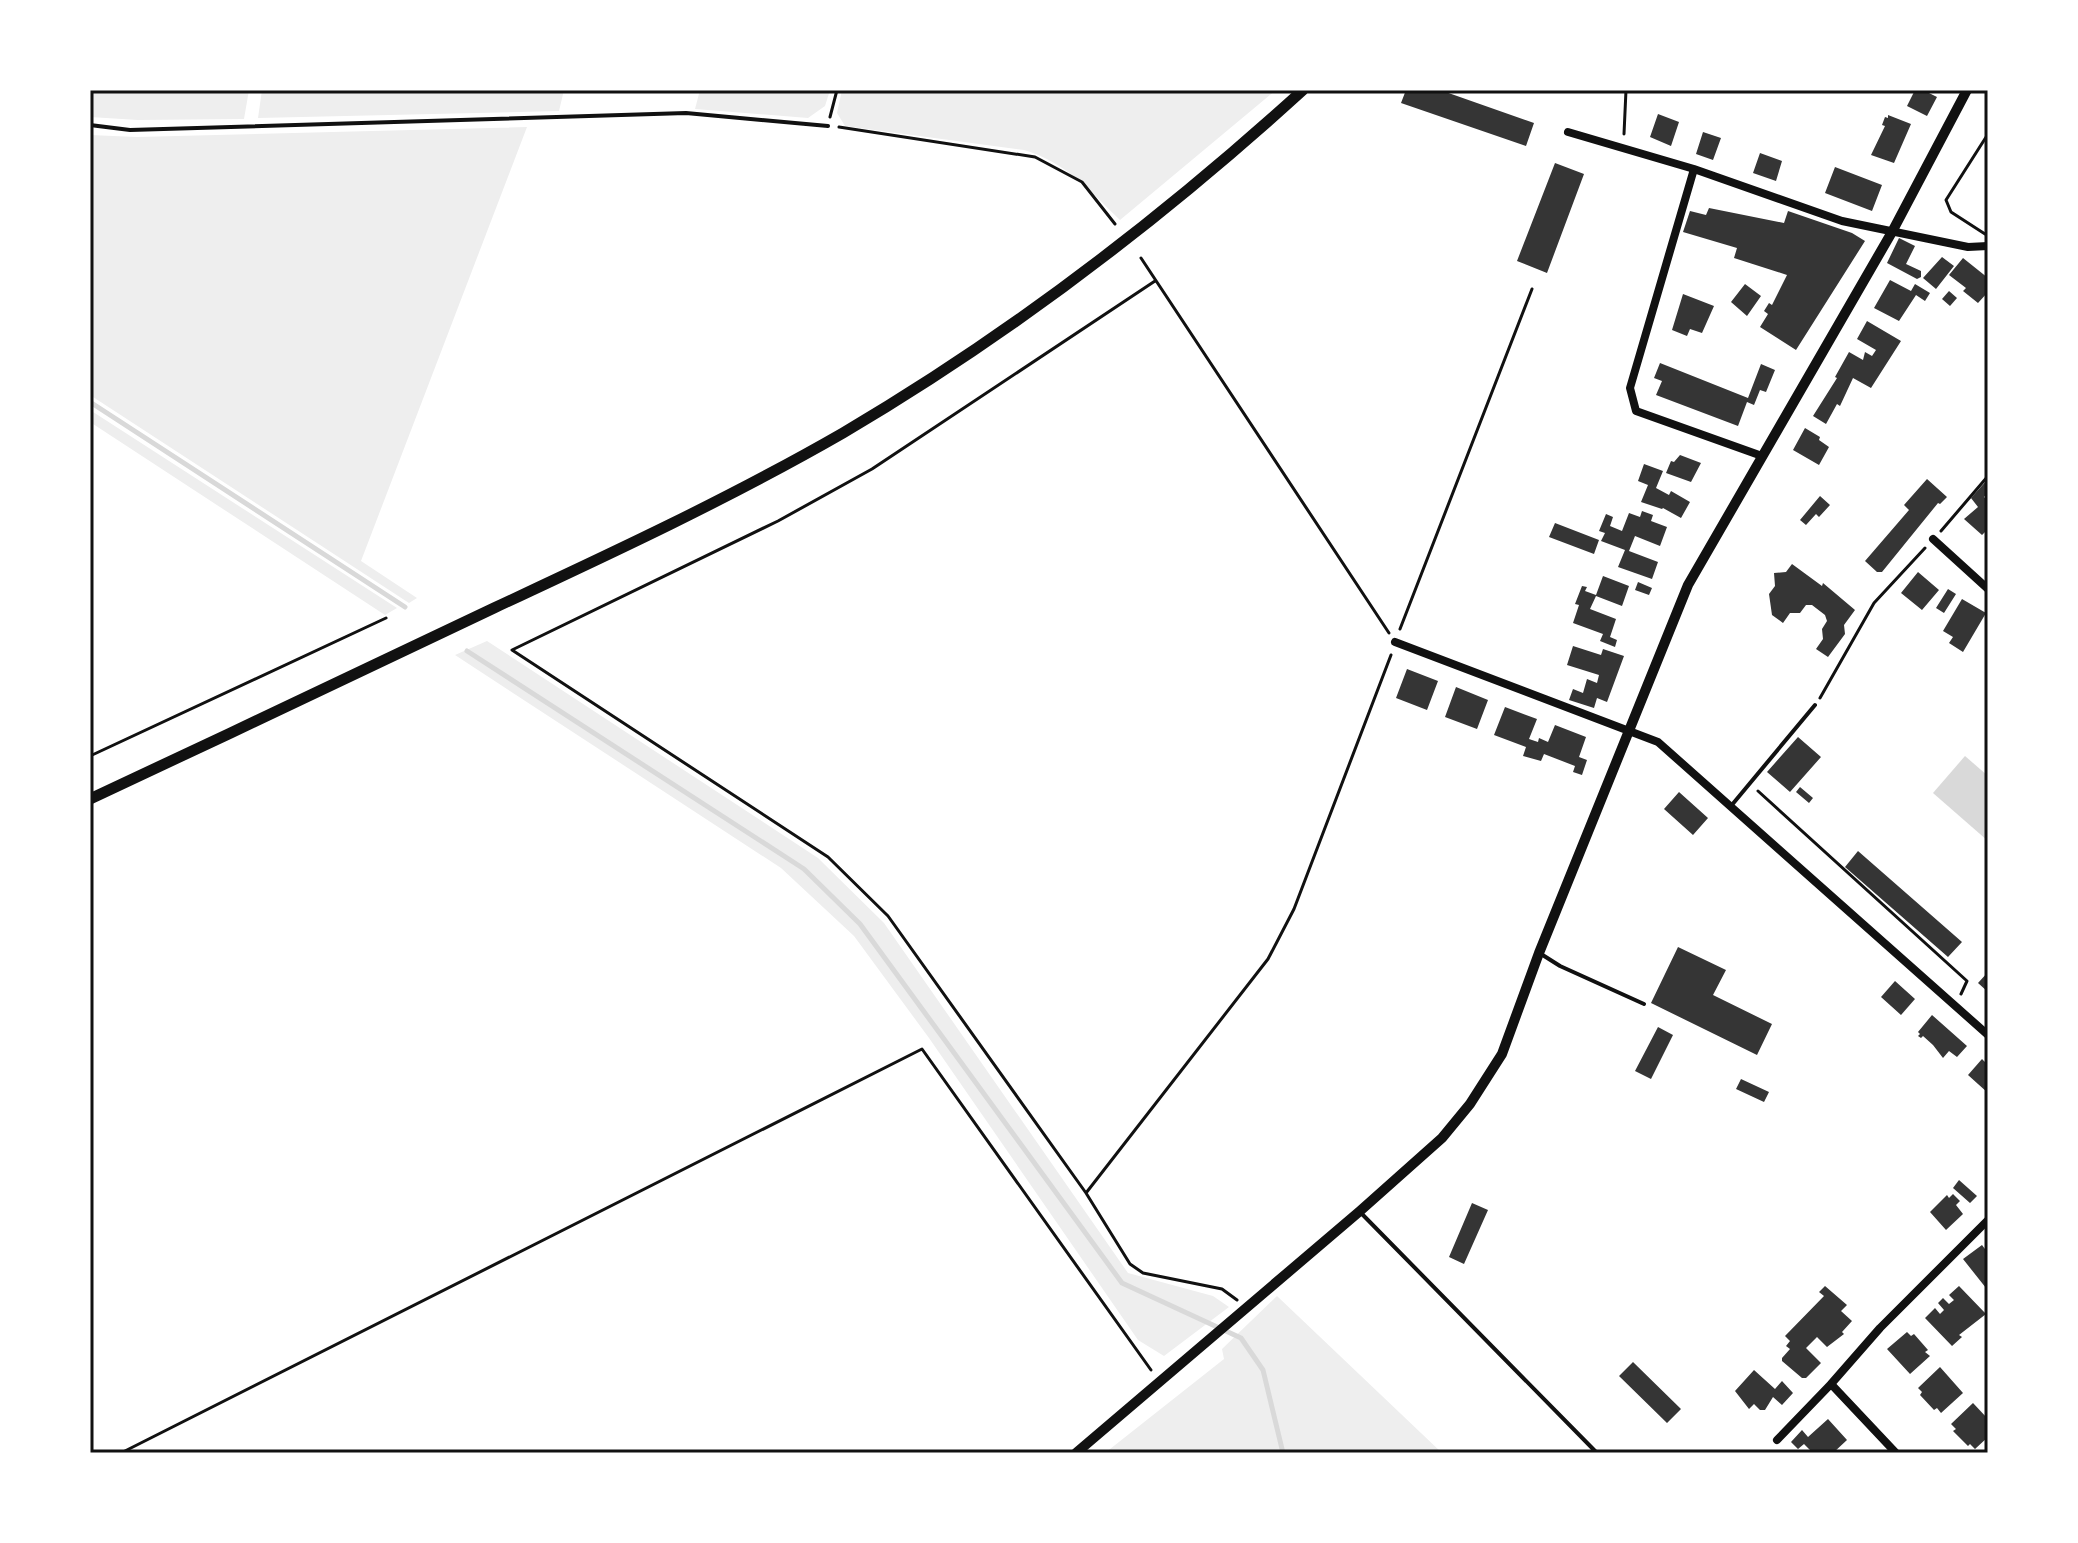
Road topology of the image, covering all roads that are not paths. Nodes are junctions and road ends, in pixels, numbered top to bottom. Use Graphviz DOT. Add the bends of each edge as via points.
graph roads {
  1 [pos="1303,90"];
  2 [pos="1967,90"];
  3 [pos="90,125"];
  4 [pos="828,126"];
  5 [pos="1568,132"];
  6 [pos="1694,169"];
  7 [pos="1892,232"];
  8 [pos="1988,246"];
  9 [pos="1762,456"];
  10 [pos="1933,539"];
  11 [pos="1988,589"];
  12 [pos="1395,642"];
  13 [pos="1815,705"];
  14 [pos="1629,731"];
  15 [pos="90,799"];
  16 [pos="1731,806"];
  17 [pos="1539,953"];
  18 [pos="1644,1004"];
  19 [pos="1988,1035"];
  20 [pos="1360,1211"];
  21 [pos="1988,1220"];
  22 [pos="1831,1384"];
  23 [pos="1777,1440"];
  24 [pos="1076,1453"];
  25 [pos="1597,1453"];
  26 [pos="1896,1453"];
  1 -- 15 [label="main road" via="1223,163 1092,267 842,433 671,525"];
  2 -- 7 [label="street"];
  3 -- 4 [label="lane" via="130,130 686,113"];
  5 -- 6 [label="street"];
  6 -- 7 [label="street" via="1842,221"];
  6 -- 9 [label="street" via="1630,388 1636,411"];
  7 -- 8 [label="street"];
  7 -- 9 [label="street"];
  9 -- 14 [label="street" via="1688,585"];
  10 -- 11 [label="street"];
  12 -- 14 [label="street"];
  13 -- 16 [label="lane"];
  14 -- 16 [label="street" via="1658,742"];
  14 -- 17 [label="street"];
  16 -- 19 [label="street"];
  17 -- 18 [label="lane"];
  17 -- 20 [label="street" via="1502,1054 1470,1104 1442,1138"];
  20 -- 24 [label="street"];
  20 -- 25 [label="lane"];
  21 -- 22 [label="street"];
  22 -- 23 [label="street"];
  22 -- 26 [label="street"];
}
